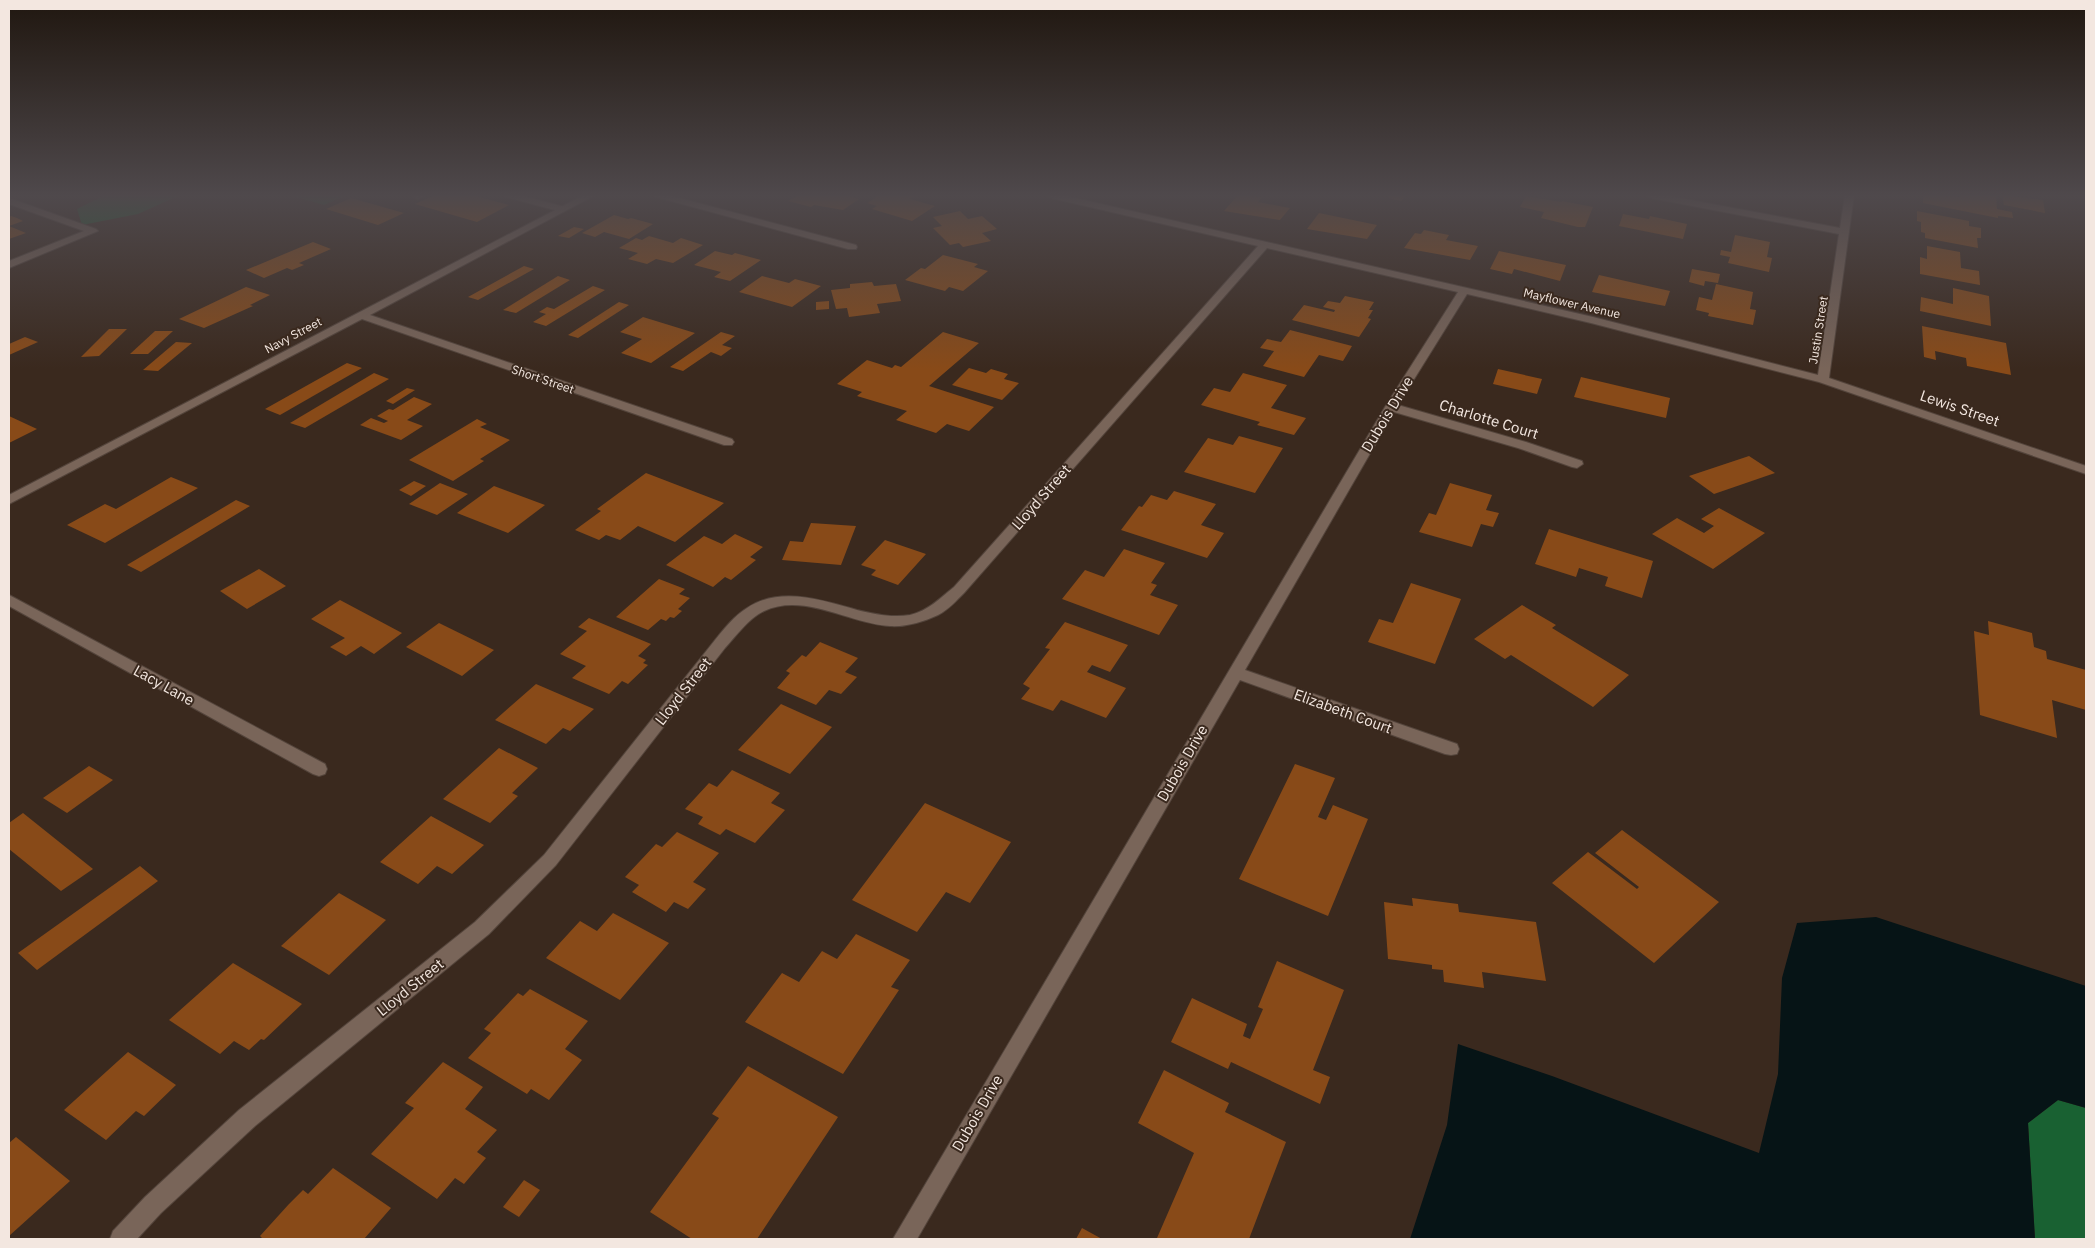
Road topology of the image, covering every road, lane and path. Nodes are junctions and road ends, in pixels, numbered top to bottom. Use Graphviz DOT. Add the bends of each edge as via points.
graph roads {
  1 [pos="38,253"];
  2 [pos="478,253"];
  3 [pos="1257,253"];
  4 [pos="1305,253"];
  5 [pos="1842,253"];
  6 [pos="9,265"];
  7 [pos="1464,290"];
  8 [pos="360,316"];
  9 [pos="1823,380"];
  10 [pos="1391,407"];
  11 [pos="728,442"];
  12 [pos="1577,464"];
  13 [pos="2086,470"];
  14 [pos="9,500"];
  15 [pos="9,600"];
  16 [pos="1235,672"];
  17 [pos="1451,749"];
  18 [pos="319,769"];
  19 [pos="121,1239"];
  20 [pos="904,1239"];
  1 -- 6 [label="street"];
  2 -- 8 [label="street, Navy Street"];
  3 -- 19 [label="street, Lloyd Street" via="958,590 932,612 911,620 874,621 815,602 789,600 765,605 745,616 550,860 482,928 247,1118 152,1205"];
  4 -- 7 [label="street, Mayflower Avenue"];
  5 -- 9 [label="street, Justin Street"];
  7 -- 9 [label="street, Mayflower Avenue"];
  7 -- 10 [label="street, Dubois Drive"];
  8 -- 11 [label="street, Short Street"];
  8 -- 14 [label="street, Navy Street"];
  9 -- 13 [label="street, Lewis Street"];
  10 -- 12 [label="street, Charlotte Court"];
  10 -- 16 [label="street, Dubois Drive"];
  15 -- 18 [label="street, Lacy Lane"];
  16 -- 17 [label="street, Elizabeth Court"];
  16 -- 20 [label="street, Dubois Drive"];
}
